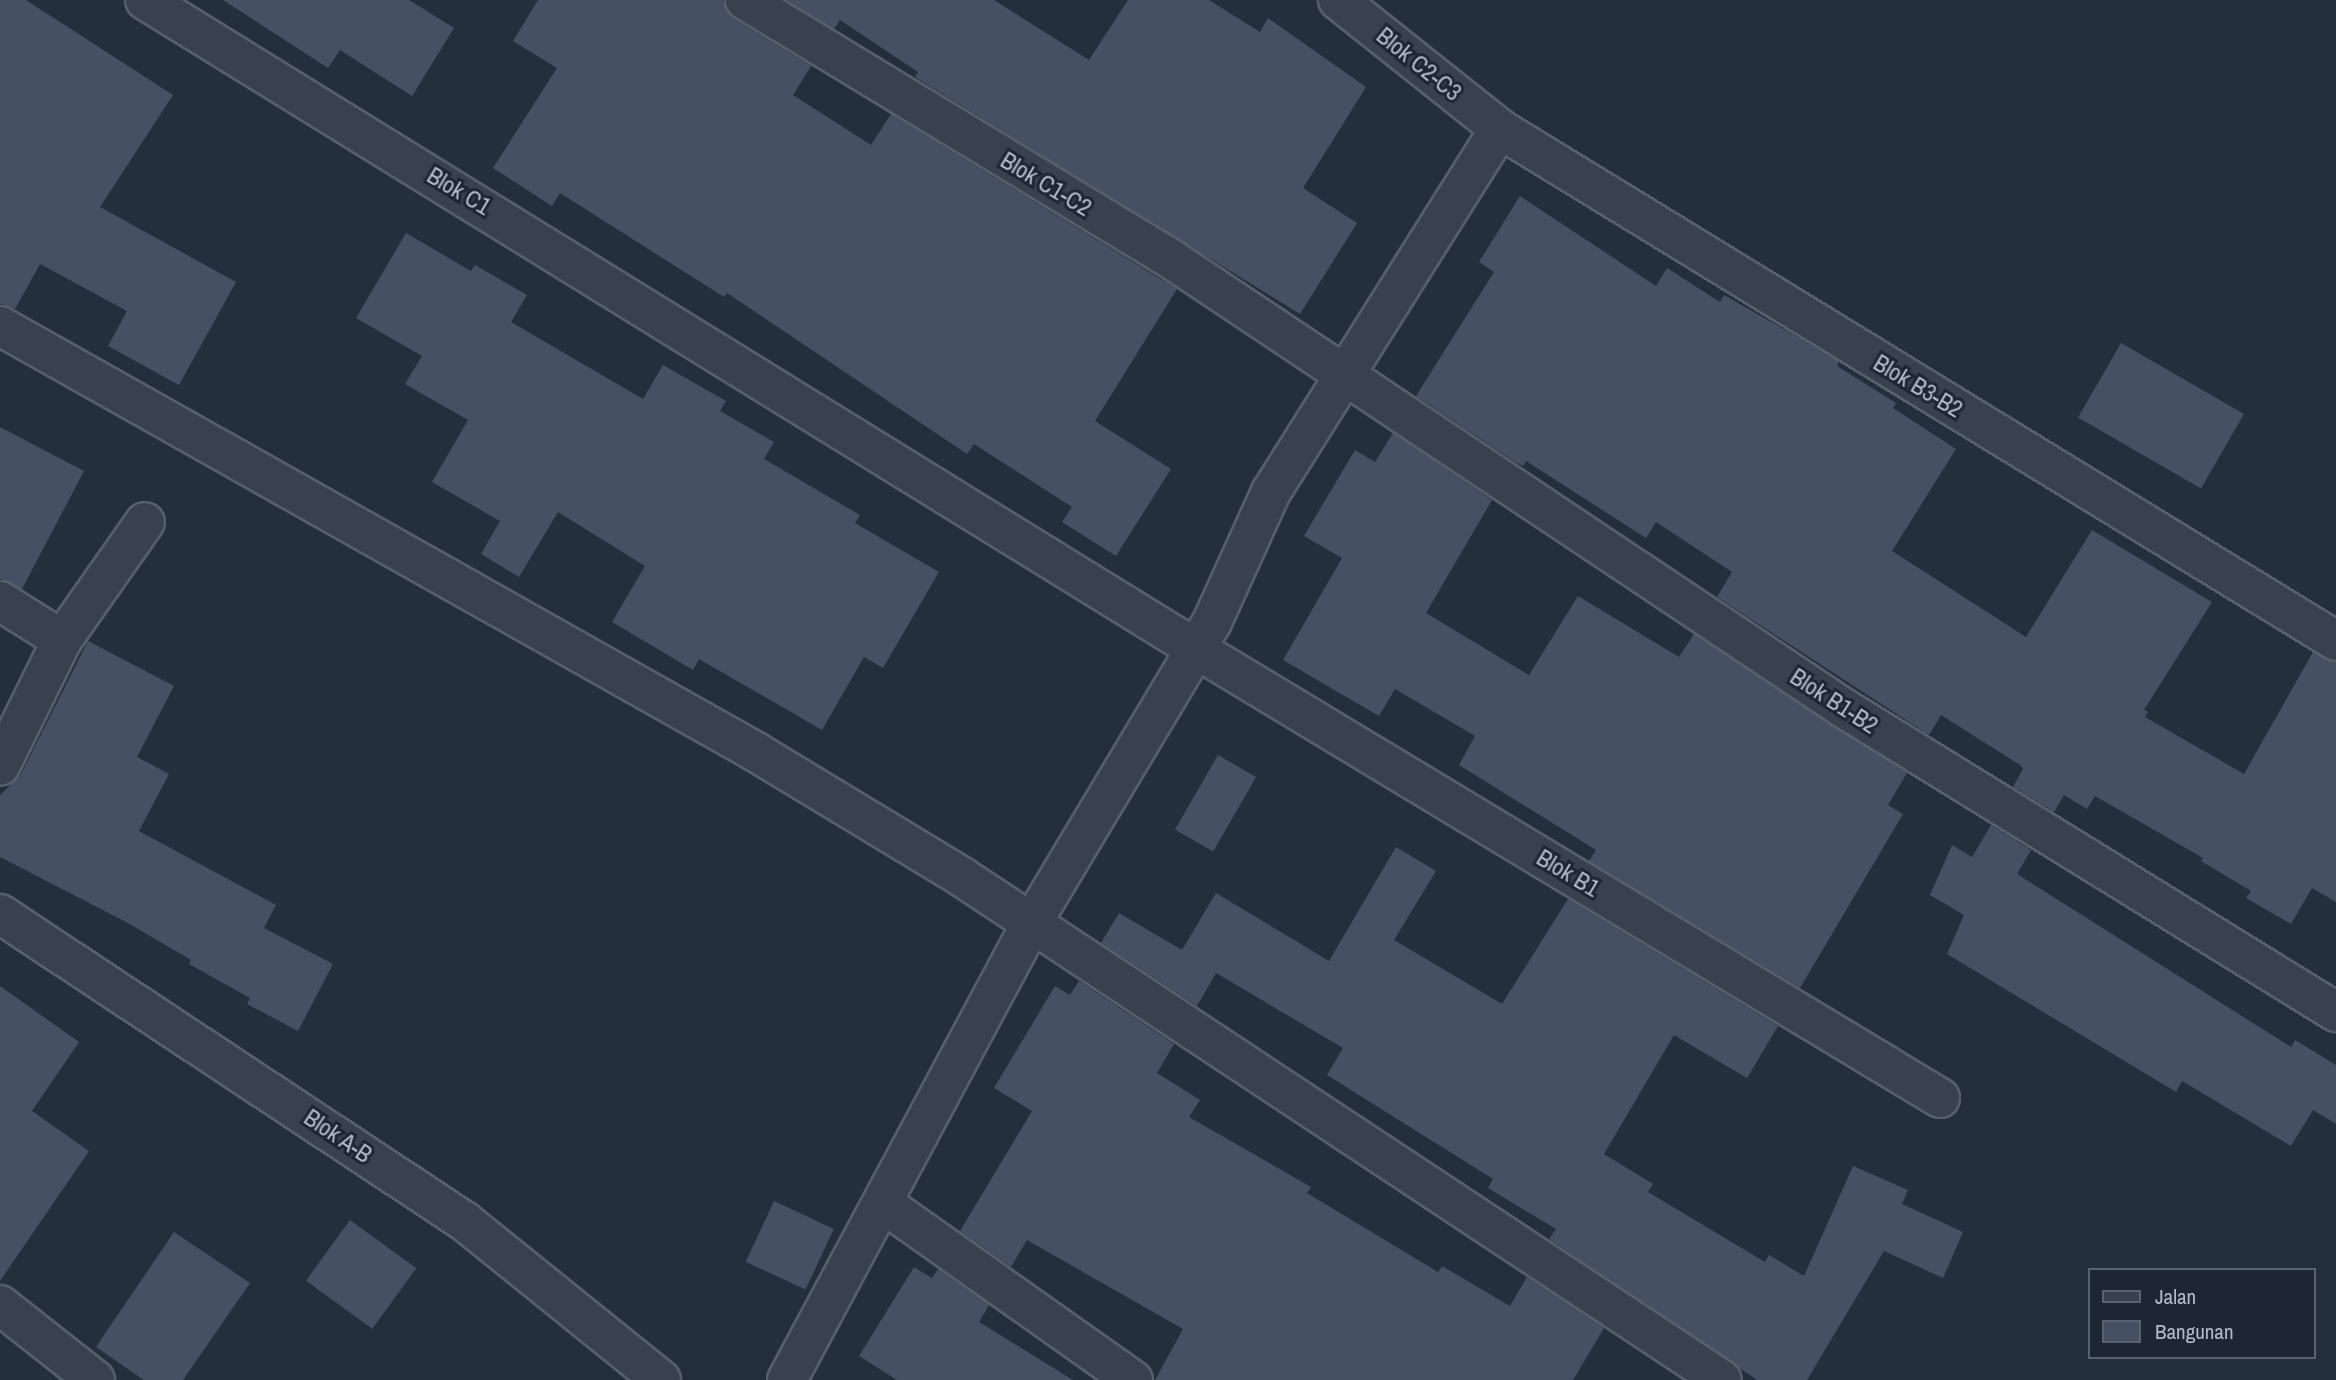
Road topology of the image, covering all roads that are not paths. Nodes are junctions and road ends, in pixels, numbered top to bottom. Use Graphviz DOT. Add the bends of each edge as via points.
graph roads {
  1 [pos="145,0"];
  2 [pos="745,0"];
  3 [pos="1338,0"];
  4 [pos="1500,129"];
  5 [pos="0,326"];
  6 [pos="1341,376"];
  7 [pos="145,522"];
  8 [pos="0,601"];
  9 [pos="62,640"];
  10 [pos="2336,641"];
  11 [pos="1196,649"];
  12 [pos="0,766"];
  13 [pos="0,914"];
  14 [pos="1030,926"];
  15 [pos="2336,1012"];
  16 [pos="1940,1098"];
  17 [pos="884,1204"];
  18 [pos="0,1305"];
  19 [pos="95,1380"];
  20 [pos="661,1380"];
  21 [pos="786,1380"];
  22 [pos="1133,1380"];
  23 [pos="1722,1380"];
  1 -- 11 [label="street, Blok C1"];
  2 -- 6 [label="street, Blok C1-C2" via="1165,256"];
  3 -- 4 [label="street, Blok C2-C3"];
  4 -- 6 [label="street"];
  4 -- 10 [label="street, Blok B3-B2"];
  5 -- 14 [label="street" via="756,752 962,877"];
  6 -- 11 [label="street" via="1271,492"];
  6 -- 15 [label="street, Blok B1-B2" via="1845,709"];
  7 -- 9 [label="street"];
  8 -- 9 [label="street"];
  9 -- 12 [label="street"];
  11 -- 14 [label="street"];
  11 -- 16 [label="street, Blok B1"];
  13 -- 20 [label="street, Blok A-B" via="464,1221"];
  14 -- 17 [label="street"];
  14 -- 23 [label="street" via="1503,1231"];
  17 -- 21 [label="street"];
  17 -- 22 [label="street"];
  18 -- 19 [label="street"];
}
